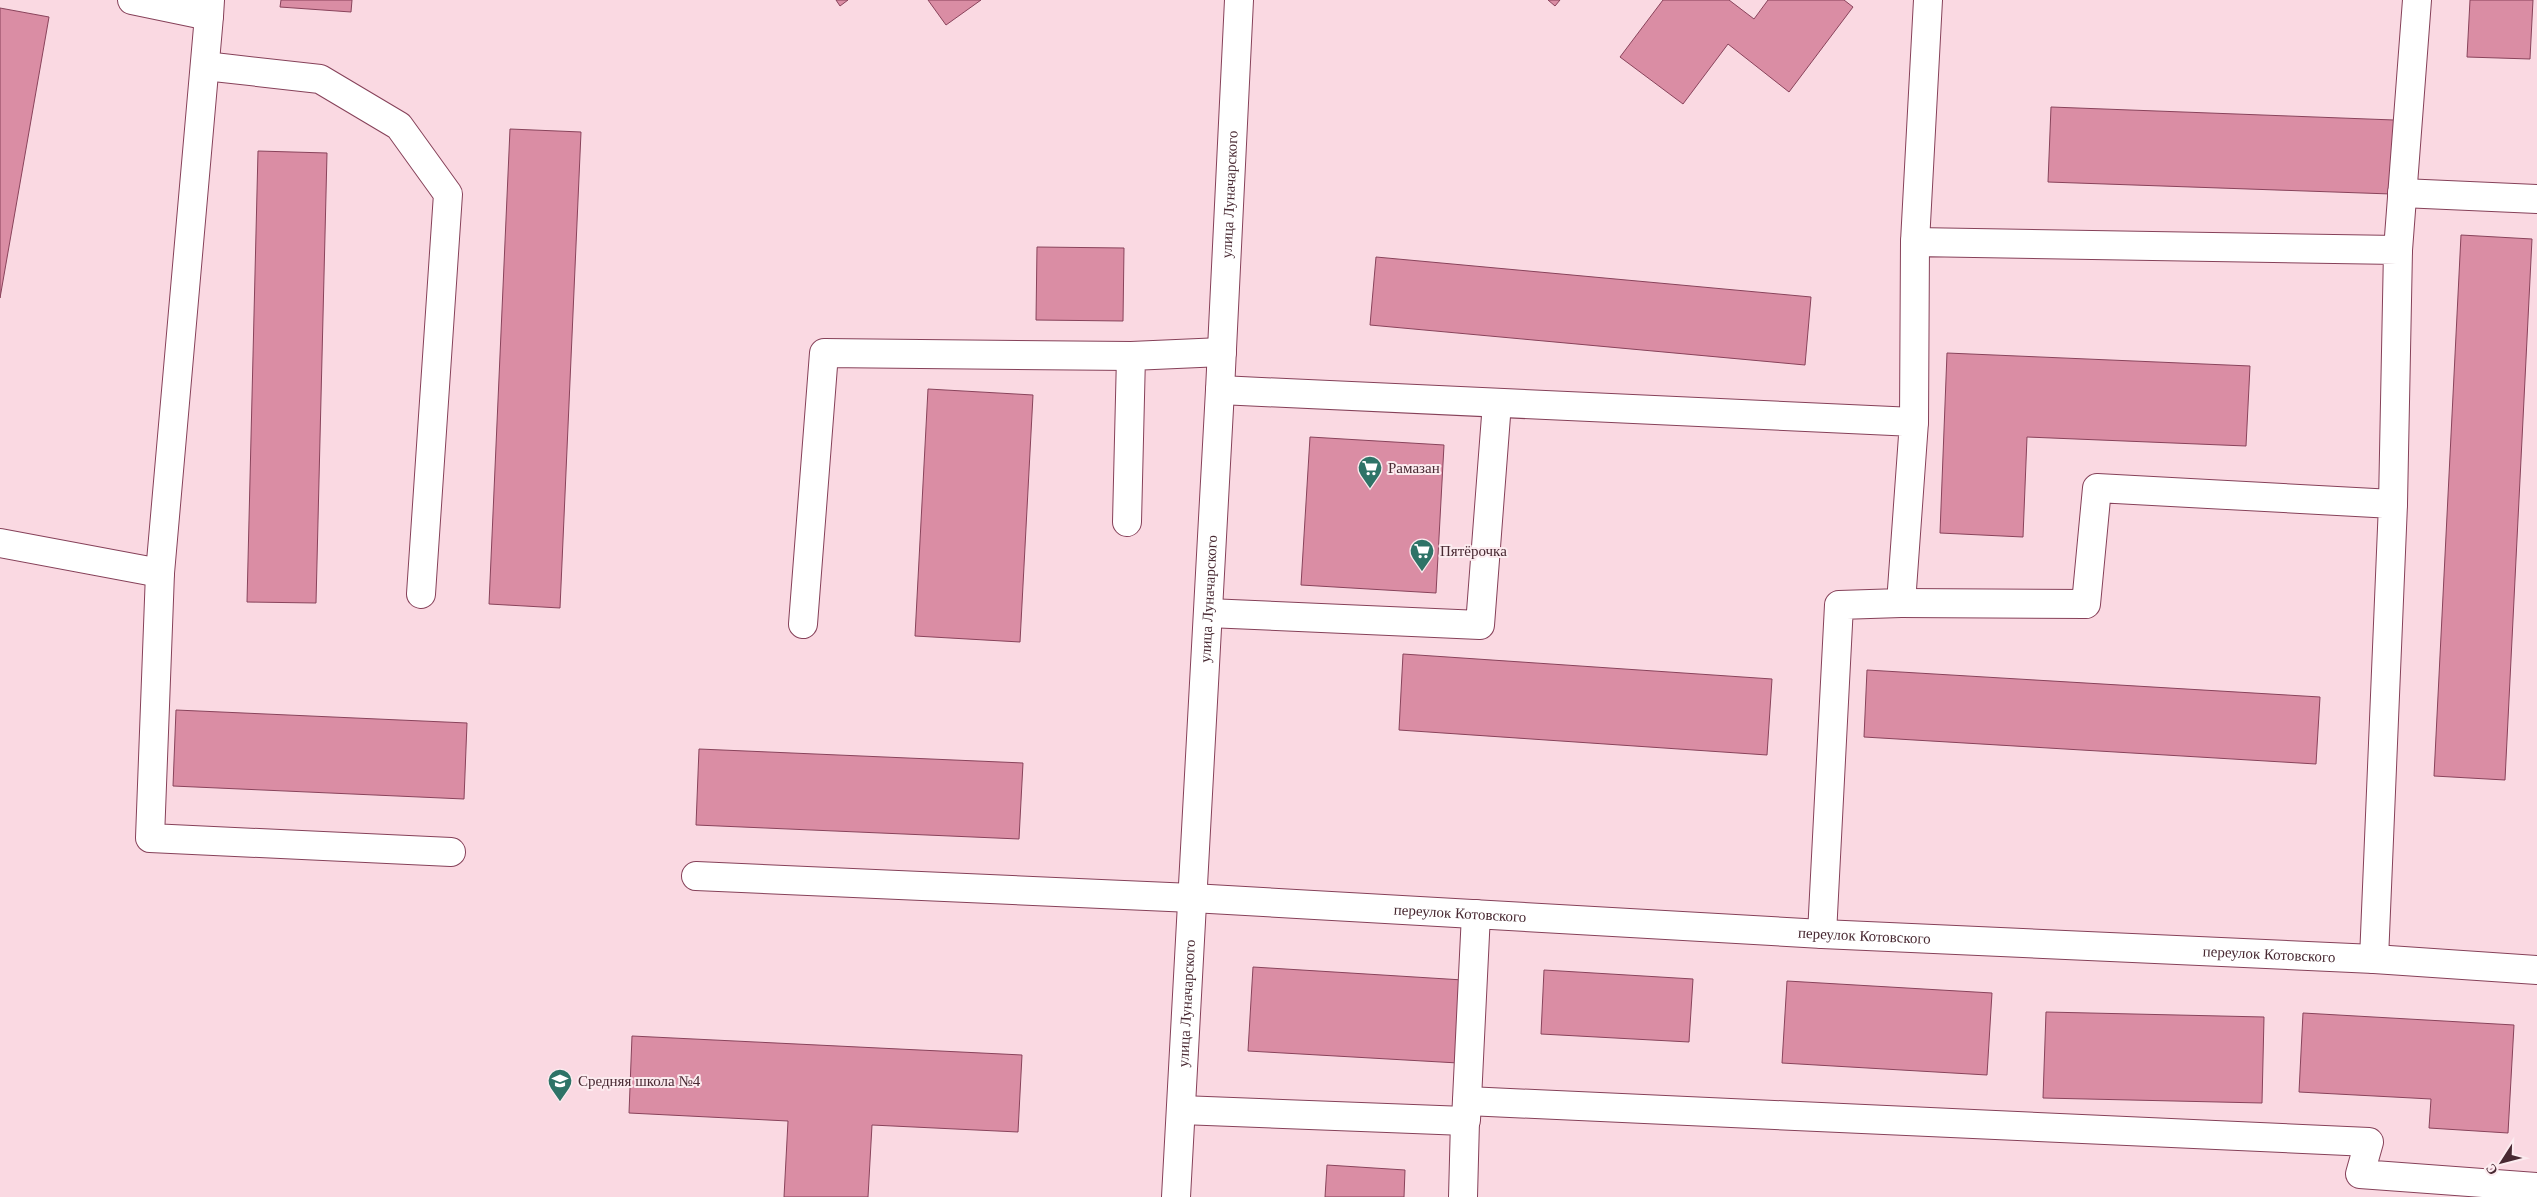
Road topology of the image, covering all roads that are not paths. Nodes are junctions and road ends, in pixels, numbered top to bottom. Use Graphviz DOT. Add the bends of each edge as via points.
graph roads {
  1 [pos="132,0"];
  2 [pos="1239,0"];
  3 [pos="1928,0"];
  4 [pos="2417,0"];
  5 [pos="210,8"];
  6 [pos="205,66"];
  7 [pos="2402,192"];
  8 [pos="2537,199"];
  9 [pos="1915,242"];
  10 [pos="2398,250"];
  11 [pos="1222,352"];
  12 [pos="1131,356"];
  13 [pos="1220,390"];
  14 [pos="1498,403"];
  15 [pos="1914,422"];
  16 [pos="2393,504"];
  17 [pos="1127,522"];
  18 [pos="0,543"];
  19 [pos="160,573"];
  20 [pos="421,594"];
  21 [pos="1901,603"];
  22 [pos="1208,613"];
  23 [pos="803,624"];
  24 [pos="451,852"];
  25 [pos="696,876"];
  26 [pos="1192,898"];
  27 [pos="1476,914"];
  28 [pos="1822,934"];
  29 [pos="2374,958"];
  30 [pos="2537,970"];
  31 [pos="1181,1110"];
  32 [pos="1466,1111"];
  33 [pos="2359,1186"];
  34 [pos="2537,1187"];
  35 [pos="1176,1197"];
  36 [pos="1463,1197"];
  1 -- 5 [label="street"];
  2 -- 11 [label="street, улица Луначарского"];
  3 -- 9 [label="street"];
  4 -- 7 [label="street"];
  5 -- 6 [label="street"];
  6 -- 19 [label="street"];
  6 -- 20 [label="street" via="320,79 399,126 448,194"];
  7 -- 8 [label="street"];
  7 -- 10 [label="street"];
  9 -- 10 [label="street"];
  9 -- 15 [label="street"];
  10 -- 16 [label="street"];
  11 -- 12 [label="street"];
  11 -- 13 [label="street, улица Луначарского"];
  12 -- 17 [label="street"];
  12 -- 23 [label="street" via="824,354"];
  13 -- 14 [label="street"];
  13 -- 22 [label="street, улица Луначарского"];
  14 -- 15 [label="street"];
  14 -- 22 [label="street" via="1480,625"];
  15 -- 21 [label="street"];
  16 -- 21 [label="street" via="2097,488 2086,604"];
  16 -- 29 [label="street"];
  18 -- 19 [label="street"];
  19 -- 24 [label="street" via="150,838"];
  21 -- 28 [label="street" via="1839,605"];
  22 -- 26 [label="street, улица Луначарского"];
  25 -- 26 [label="street, переулок Котовского"];
  26 -- 27 [label="street, переулок Котовского"];
  26 -- 31 [label="street, улица Луначарского"];
  27 -- 28 [label="street, переулок Котовского"];
  27 -- 32 [label="street"];
  28 -- 29 [label="street, переулок Котовского"];
  29 -- 30 [label="street, переулок Котовского"];
  31 -- 32 [label="street"];
  31 -- 35 [label="street, улица Луначарского"];
  32 -- 33 [label="street" via="2369,1142"];
  32 -- 36 [label="street"];
  33 -- 34 [label="street"];
}
